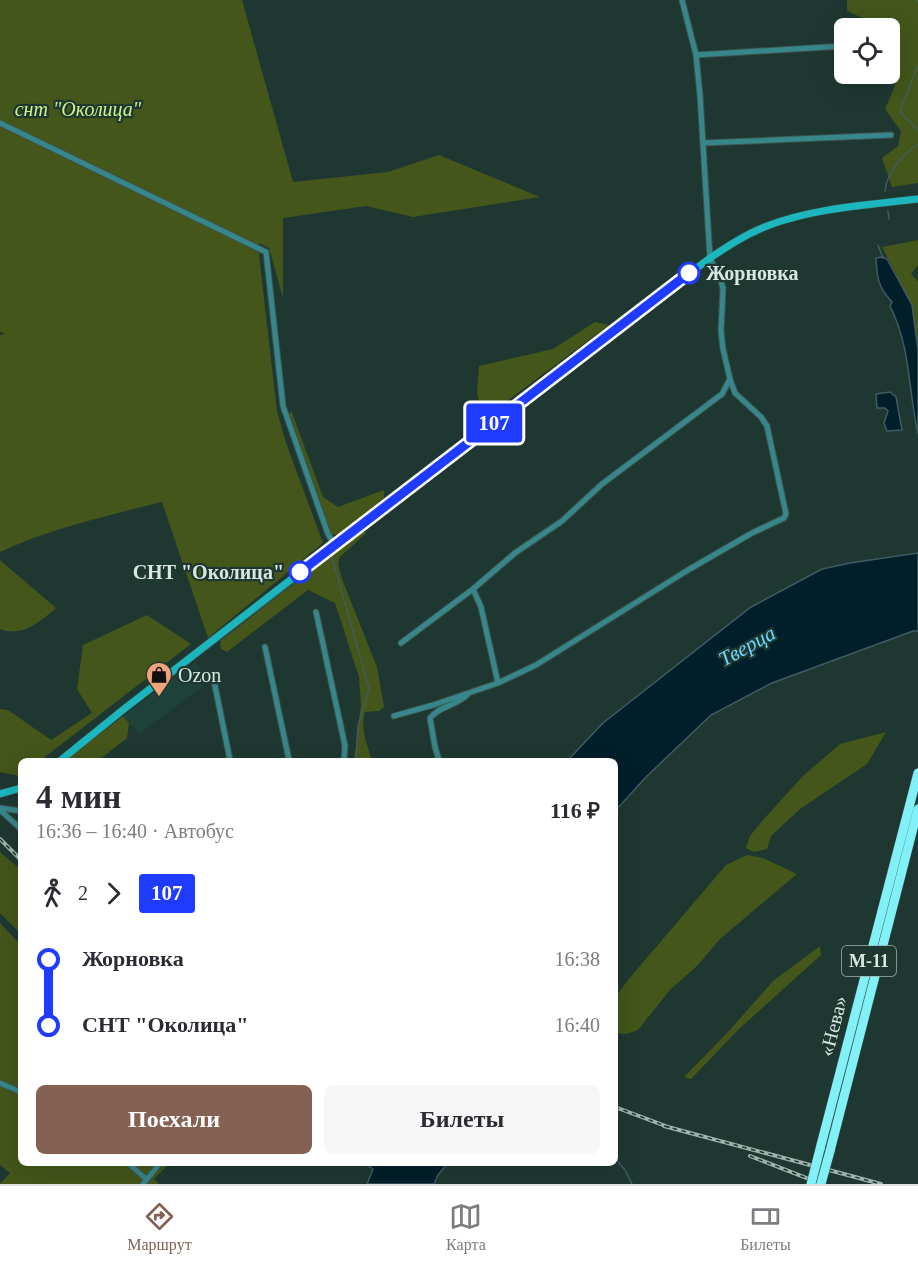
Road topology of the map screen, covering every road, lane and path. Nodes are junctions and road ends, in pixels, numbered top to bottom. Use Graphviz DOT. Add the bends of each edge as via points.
graph roads {
  1 [pos="682,0"];
  2 [pos="834,47"];
  3 [pos="696,55"];
  4 [pos="0,123"];
  5 [pos="891,135"];
  6 [pos="703,143"];
  7 [pos="918,199"];
  8 [pos="710,258"];
  9 [pos="730,379"];
  10 [pos="335,545"];
  11 [pos="473,589"];
  12 [pos="316,612"];
  13 [pos="401,643"];
  14 [pos="265,647"];
  15 [pos="213,676"];
  16 [pos="498,683"];
  17 [pos="470,692"];
  18 [pos="394,716"];
  19 [pos="63,758"];
  20 [pos="230,758"];
  21 [pos="289,758"];
  22 [pos="344,758"];
  23 [pos="438,758"];
  24 [pos="918,773"];
  25 [pos="18,789"];
  26 [pos="0,794"];
  27 [pos="0,809"];
  28 [pos="918,809"];
  29 [pos="18,811"];
  30 [pos="18,826"];
  31 [pos="0,1083"];
  32 [pos="18,1091"];
  33 [pos="825,1150"];
  34 [pos="131,1166"];
  35 [pos="159,1166"];
  36 [pos="145,1182"];
  37 [pos="811,1184"];
  38 [pos="821,1184"];
  1 -- 3 [label="street"];
  2 -- 3 [label="street"];
  3 -- 6 [label="street"];
  4 -- 10 [label="street" via="266,252 283,406"];
  5 -- 6 [label="street"];
  6 -- 8 [label="street"];
  7 -- 8 [label="main road" via="788,219 748,234"];
  8 -- 9 [label="street" via="722,281 721,331"];
  8 -- 10 [label="main road"];
  9 -- 11 [label="street" via="722,394 602,484 562,521 515,553"];
  9 -- 16 [label="street" via="735,393 767,426 786,509 784,518 687,570 536,665"];
  10 -- 19 [label="main road"];
  11 -- 13 [label="street"];
  11 -- 16 [label="street"];
  12 -- 22 [label="street" via="345,746"];
  14 -- 21 [label="street"];
  15 -- 20 [label="street"];
  16 -- 17 [label="street"];
  17 -- 18 [label="street"];
  17 -- 23 [label="street" via="430,718"];
  24 -- 33 [label="highway, «Нева» / М-11"];
  25 -- 26 [label="main road"];
  27 -- 29 [label="street"];
  27 -- 30 [label="street"];
  28 -- 33 [label="highway, «Нева» / М-11"];
  31 -- 32 [label="street"];
  33 -- 37 [label="highway, «Нева» / М-11, bridge"];
  33 -- 38 [label="highway, «Нева» / М-11, bridge"];
  34 -- 36 [label="street"];
  35 -- 36 [label="street"];
}
